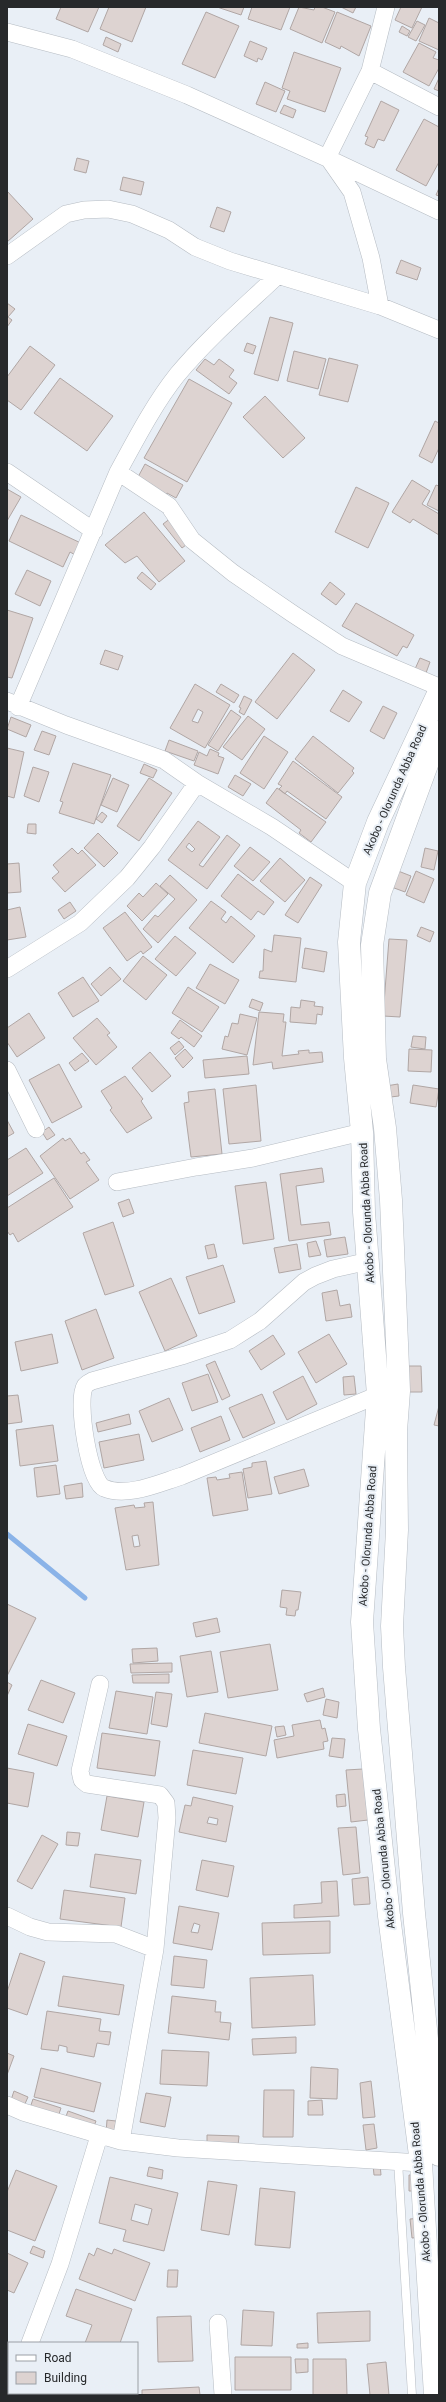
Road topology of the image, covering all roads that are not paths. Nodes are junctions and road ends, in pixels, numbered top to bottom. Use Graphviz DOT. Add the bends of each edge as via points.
graph roads {
  1 [pos="386,7"];
  2 [pos="7,32"];
  3 [pos="370,70"];
  4 [pos="439,107"];
  5 [pos="327,158"];
  6 [pos="439,211"];
  7 [pos="7,256"];
  8 [pos="277,276"];
  9 [pos="380,306"];
  10 [pos="439,330"];
  11 [pos="7,472"];
  12 [pos="118,472"];
  13 [pos="94,531"];
  14 [pos="439,687"];
  15 [pos="439,692"];
  16 [pos="12,704"];
  17 [pos="439,732"];
  18 [pos="413,772"];
  19 [pos="197,784"];
  20 [pos="355,883"];
  21 [pos="7,969"];
  22 [pos="7,1070"];
  23 [pos="36,1129"];
  24 [pos="362,1132"];
  25 [pos="117,1182"];
  26 [pos="369,1261"];
  27 [pos="378,1395"];
  28 [pos="100,1684"];
  29 [pos="404,1771"];
  30 [pos="375,1772"];
  31 [pos="7,1916"];
  32 [pos="155,1950"];
  33 [pos="7,2105"];
  34 [pos="99,2136"];
  35 [pos="121,2141"];
  36 [pos="430,2159"];
  37 [pos="398,2161"];
  38 [pos="218,2323"];
  39 [pos="30,2342"];
  40 [pos="223,2395"];
  41 [pos="412,2395"];
  42 [pos="435,2395"];
  1 -- 3 [label="street"];
  2 -- 5 [label="street" via="72,49"];
  3 -- 4 [label="street"];
  3 -- 5 [label="street"];
  5 -- 6 [label="street"];
  5 -- 9 [label="street" via="352,192 370,251"];
  7 -- 8 [label="street" via="66,214 108,209 132,214 169,230 195,247"];
  8 -- 9 [label="street"];
  8 -- 12 [label="street" via="204,346 177,376"];
  9 -- 10 [label="street"];
  11 -- 13 [label="street"];
  12 -- 13 [label="street"];
  12 -- 14 [label="street" via="169,506 198,545 233,573 293,614 342,646"];
  13 -- 16 [label="street"];
  15 -- 18 [label="main road, Akobo - Olorunda Abba Road"];
  16 -- 19 [label="street" via="164,760"];
  17 -- 18 [label="main road, Akobo - Olorunda Abba Road"];
  18 -- 20 [label="main road, Akobo - Olorunda Abba Road" via="378,822"];
  18 -- 29 [label="main road, Akobo - Olorunda Abba Road" via="380,893 372,945 375,1059 391,1200 399,1391 396,1431 397,1530 392,1626"];
  19 -- 20 [label="street" via="272,827"];
  19 -- 21 [label="street" via="127,878 80,923"];
  20 -- 24 [label="main road, Akobo - Olorunda Abba Road" via="349,942"];
  22 -- 23 [label="street"];
  24 -- 25 [label="street" via="253,1158"];
  24 -- 26 [label="main road, Akobo - Olorunda Abba Road" via="364,1212"];
  26 -- 27 [label="main road, Akobo - Olorunda Abba Road"];
  26 -- 27 [label="street" via="333,1269 304,1282 260,1321 230,1340 92,1381 85,1386 82,1394 84,1432 96,1481 104,1488 129,1490 182,1476"];
  27 -- 30 [label="main road, Akobo - Olorunda Abba Road" via="362,1622 369,1729"];
  28 -- 32 [label="street" via="80,1772 82,1780 87,1784 155,1794 166,1803 167,1818"];
  29 -- 30 [label="main road"];
  29 -- 36 [label="main road, Akobo - Olorunda Abba Road"];
  30 -- 36 [label="main road, Akobo - Olorunda Abba Road" via="389,1916"];
  31 -- 32 [label="street" via="48,1932 116,1934"];
  32 -- 35 [label="street"];
  33 -- 34 [label="street"];
  34 -- 35 [label="street"];
  34 -- 39 [label="street" via="60,2264"];
  35 -- 37 [label="street" via="178,2148"];
  36 -- 37 [label="street"];
  36 -- 42 [label="main road, Akobo - Olorunda Abba Road"];
  37 -- 41 [label="lane"];
  38 -- 40 [label="street"];
}
